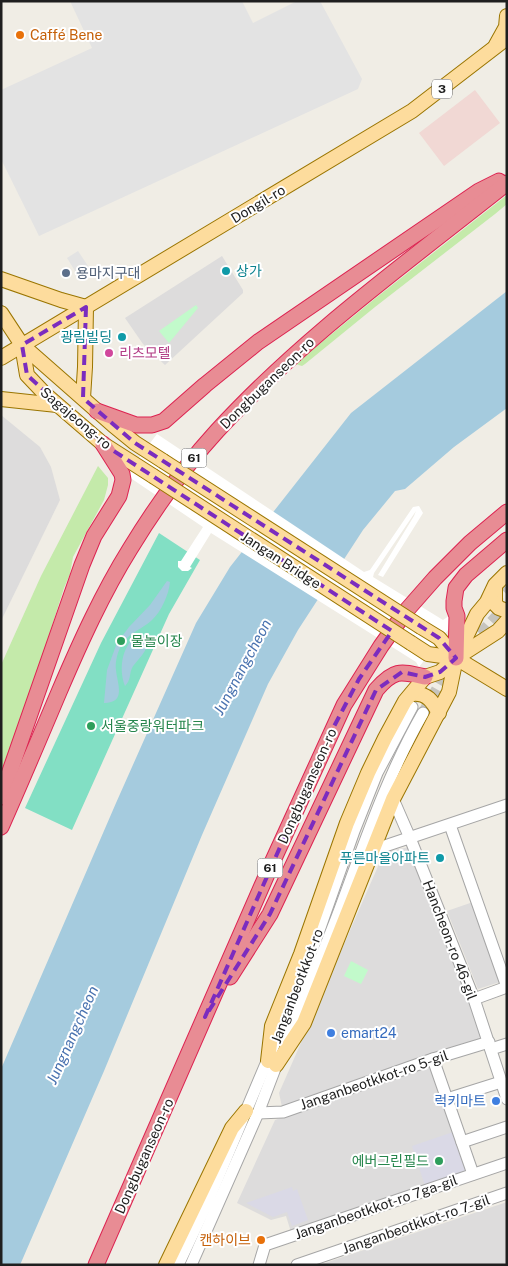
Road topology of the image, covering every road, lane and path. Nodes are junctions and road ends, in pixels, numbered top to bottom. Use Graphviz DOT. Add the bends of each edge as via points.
graph roads {
  1 [pos="507,16"];
  2 [pos="507,38"];
  3 [pos="495,48"];
  4 [pos="507,177"];
  5 [pos="507,183"];
  6 [pos="1,279"];
  7 [pos="86,307"];
  8 [pos="1,313"];
  9 [pos="22,344"];
  10 [pos="1,358"];
  11 [pos="82,398"];
  12 [pos="1,399"];
  13 [pos="58,405"];
  14 [pos="97,411"];
  15 [pos="103,444"];
  16 [pos="163,461"];
  17 [pos="153,476"];
  18 [pos="507,512"];
  19 [pos="507,540"];
  20 [pos="507,573"];
  21 [pos="495,585"];
  22 [pos="507,611"];
  23 [pos="507,621"];
  24 [pos="456,658"];
  25 [pos="425,677"];
  26 [pos="507,689"];
  27 [pos="412,700"];
  28 [pos="423,713"];
  29 [pos="439,714"];
  30 [pos="1,797"];
  31 [pos="393,799"];
  32 [pos="507,805"];
  33 [pos="1,826"];
  34 [pos="450,826"];
  35 [pos="410,838"];
  36 [pos="373,850"];
  37 [pos="507,987"];
  38 [pos="474,999"];
  39 [pos="205,1017"];
  40 [pos="507,1044"];
  41 [pos="490,1046"];
  42 [pos="433,1059"];
  43 [pos="272,1063"];
  44 [pos="504,1085"];
  45 [pos="507,1098"];
  46 [pos="448,1099"];
  47 [pos="252,1112"];
  48 [pos="507,1127"];
  49 [pos="462,1142"];
  50 [pos="507,1163"];
  51 [pos="473,1174"];
  52 [pos="507,1193"];
  53 [pos="96,1265"];
  54 [pos="166,1265"];
  55 [pos="178,1265"];
  56 [pos="191,1265"];
  57 [pos="259,1265"];
  58 [pos="297,1265"];
  1 -- 3 [label="main road" via="506,27"];
  2 -- 3 [label="main road, Dongil-ro / 3"];
  3 -- 7 [label="main road, Dongil-ro / 3" via="412,111"];
  4 -- 14 [label="highway" via="479,191 258,342 164,421 136,425"];
  5 -- 33 [label="highway, Dongbuganseon-ro / 61" via="288,360 196,455 148,521 109,586 73,659"];
  6 -- 7 [label="main road"];
  7 -- 9 [label="main road, Dongil-ro / 3"];
  7 -- 11 [label="main road"];
  8 -- 9 [label="main road, Sagajeong-ro"];
  9 -- 10 [label="main road, Dongil-ro / 3"];
  9 -- 11 [label="main road, Sagajeong-ro"];
  9 -- 13 [label="main road, Sagajeong-ro" via="27,375"];
  11 -- 14 [label="main road, Sagajeong-ro"];
  12 -- 13 [label="main road"];
  13 -- 15 [label="main road, Sagajeong-ro"];
  14 -- 16 [label="main road, Sagajeong-ro"];
  15 -- 17 [label="main road, Sagajeong-ro"];
  15 -- 30 [label="highway" via="122,474 122,488 82,564"];
  16 -- 24 [label="main road, Jangan Bridge, bridge" via="439,638"];
  17 -- 24 [label="main road, Jangan Bridge, bridge" via="428,654"];
  18 -- 39 [label="highway, Dongbuganseon-ro / 61" via="435,578 406,611 359,679 330,734"];
  19 -- 24 [label="highway" via="466,575 456,588"];
  20 -- 21 [label="main road"];
  21 -- 22 [label="main road" via="495,604"];
  21 -- 24 [label="main road" via="487,602 476,614"];
  23 -- 24 [label="main road" via="498,631"];
  24 -- 25 [label="main road" via="440,672"];
  24 -- 26 [label="main road"];
  24 -- 29 [label="main road" via="449,692"];
  25 -- 27 [label="main road"];
  25 -- 39 [label="highway" via="402,672 389,677 376,690 270,914"];
  27 -- 29 [label="main road" via="420,693 428,697"];
  27 -- 43 [label="main road" via="405,701 385,738 348,823 272,1026"];
  28 -- 43 [label="street, Janganbeotkkot-ro" via="384,789 310,984"];
  29 -- 31 [label="main road"];
  31 -- 35 [label="street, Hancheon-ro 46-gil"];
  31 -- 36 [label="main road"];
  32 -- 34 [label="street"];
  34 -- 35 [label="street"];
  34 -- 37 [label="street"];
  35 -- 36 [label="street"];
  35 -- 38 [label="street, Hancheon-ro 46-gil"];
  36 -- 43 [label="main road" via="304,1023"];
  37 -- 38 [label="street"];
  38 -- 41 [label="street, Hancheon-ro 46-gil"];
  39 -- 53 [label="highway, Dongbuganseon-ro / 61"];
  40 -- 41 [label="street, Janganbeotkkot-ro 5-gil"];
  41 -- 42 [label="street, Janganbeotkkot-ro 5-gil"];
  41 -- 44 [label="street, Hancheon-ro 46-gil"];
  42 -- 46 [label="street"];
  42 -- 47 [label="street, Janganbeotkkot-ro 5-gil" via="284,1112"];
  43 -- 47 [label="street, Janganbeotkkot-ro"];
  44 -- 45 [label="street, Hancheon-ro 46-gil"];
  44 -- 46 [label="street"];
  46 -- 49 [label="street"];
  47 -- 54 [label="main road" via="232,1128"];
  47 -- 55 [label="street, Janganbeotkkot-ro"];
  47 -- 56 [label="street, Janganbeotkkot-ro"];
  48 -- 49 [label="street"];
  49 -- 51 [label="street"];
  50 -- 51 [label="street, Janganbeotkkot-ro 7ga-gil"];
  51 -- 57 [label="street, Janganbeotkkot-ro 7ga-gil" via="265,1245"];
  52 -- 58 [label="street, Janganbeotkkot-ro 7-gil"];
}
